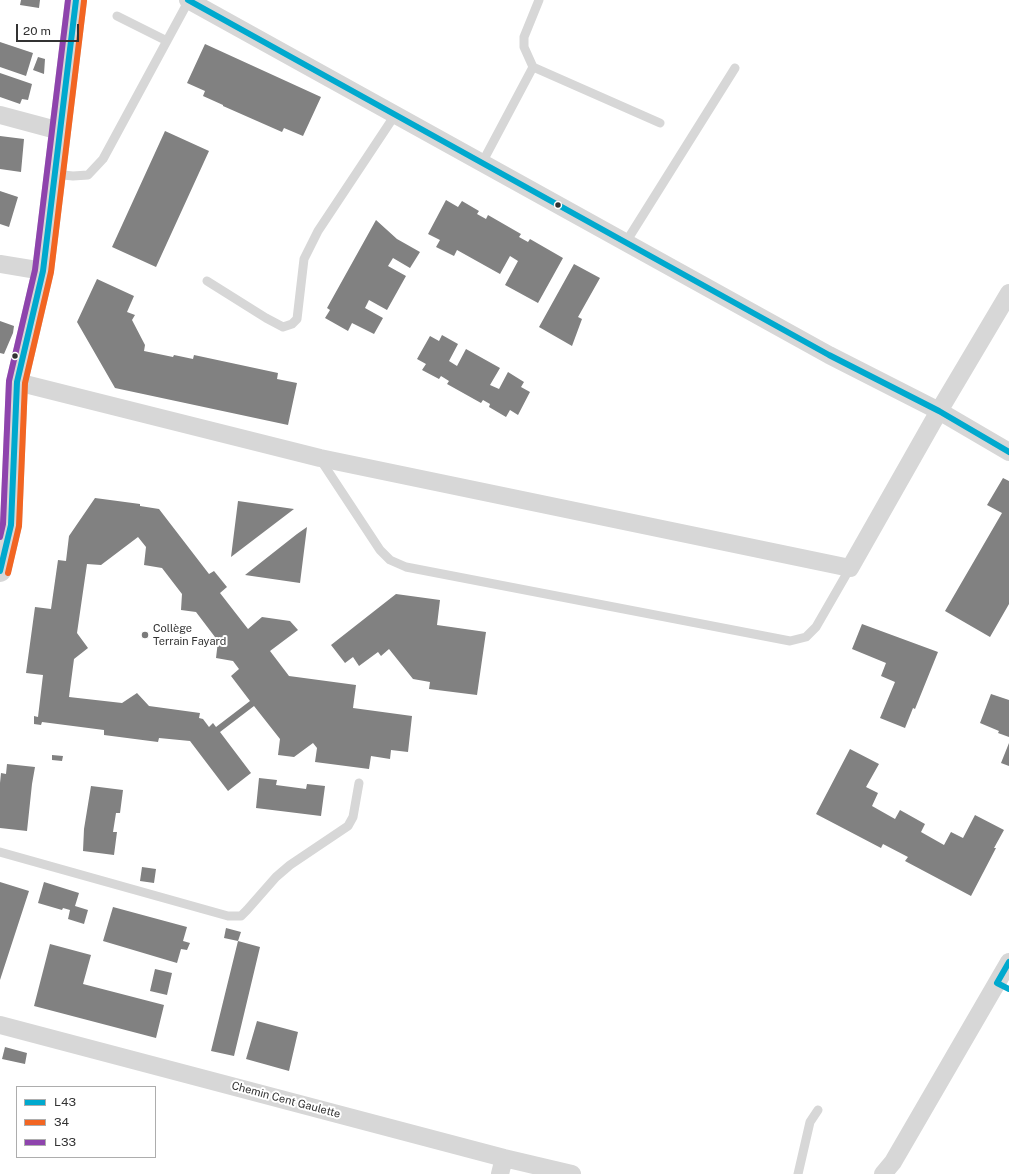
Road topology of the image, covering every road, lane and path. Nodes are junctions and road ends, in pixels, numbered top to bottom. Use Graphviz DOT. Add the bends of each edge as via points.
graph roads {
  1 [pos="76,0"];
  2 [pos="188,0"];
  3 [pos="539,0"];
  4 [pos="117,16"];
  5 [pos="167,40"];
  6 [pos="533,67"];
  7 [pos="735,68"];
  8 [pos="395,114"];
  9 [pos="0,115"];
  10 [pos="660,123"];
  11 [pos="60,131"];
  12 [pos="482,163"];
  13 [pos="54,174"];
  14 [pos="626,242"];
  15 [pos="0,264"];
  16 [pos="42,271"];
  17 [pos="207,281"];
  18 [pos="1009,293"];
  19 [pos="18,382"];
  20 [pos="939,411"];
  21 [pos="1009,452"];
  22 [pos="320,458"];
  23 [pos="6,525"];
  24 [pos="850,568"];
  25 [pos="0,571"];
  26 [pos="359,783"];
  27 [pos="0,852"];
  28 [pos="1009,962"];
  29 [pos="1003,986"];
  30 [pos="0,1025"];
  31 [pos="818,1110"];
  32 [pos="502,1166"];
  33 [pos="572,1174"];
  34 [pos="798,1174"];
  35 [pos="883,1174"];
  1 -- 11 [label="street"];
  2 -- 5 [label="lane"];
  2 -- 8 [label="street"];
  3 -- 6 [label="lane" via="524,37 524,47"];
  4 -- 5 [label="lane"];
  5 -- 13 [label="lane" via="103,159 88,175"];
  6 -- 10 [label="lane"];
  6 -- 12 [label="lane"];
  7 -- 14 [label="lane"];
  8 -- 12 [label="street"];
  8 -- 17 [label="lane" via="318,231 304,259 297,319 292,324 283,327"];
  9 -- 11 [label="street"];
  11 -- 13 [label="street"];
  12 -- 14 [label="street"];
  13 -- 16 [label="street"];
  14 -- 20 [label="street" via="829,355"];
  15 -- 16 [label="street"];
  16 -- 19 [label="street"];
  18 -- 20 [label="street"];
  19 -- 22 [label="street"];
  19 -- 23 [label="street"];
  20 -- 21 [label="street"];
  20 -- 24 [label="street"];
  22 -- 24 [label="street"];
  22 -- 24 [label="lane" via="380,550 390,560 406,567 790,641 806,637 816,627"];
  23 -- 25 [label="street"];
  26 -- 27 [label="lane" via="353,817 348,826 290,865 241,916 228,916"];
  28 -- 29 [label="street"];
  29 -- 35 [label="street"];
  30 -- 32 [label="street, Chemin Cent Gaulette"];
  31 -- 34 [label="lane" via="810,1122"];
  32 -- 33 [label="street, Chemin Cent Gaulette"];
}
